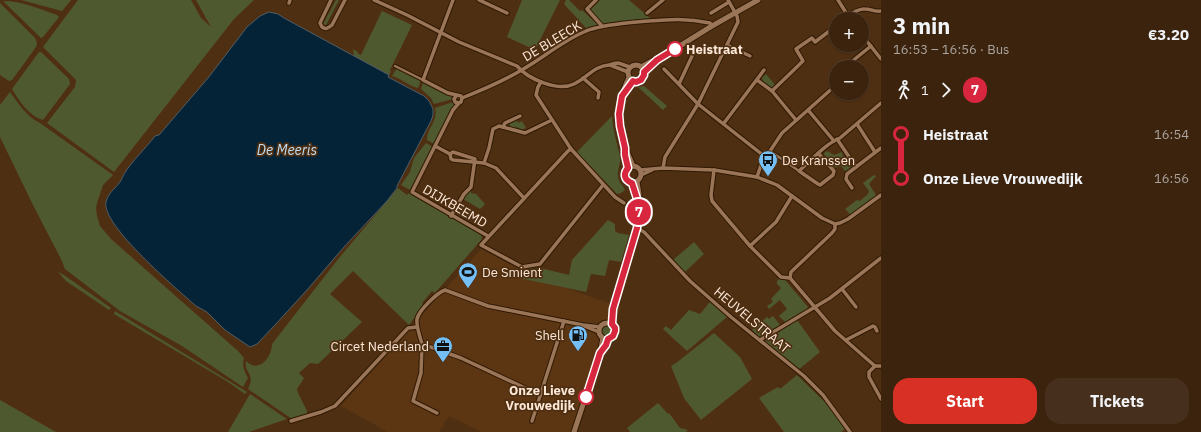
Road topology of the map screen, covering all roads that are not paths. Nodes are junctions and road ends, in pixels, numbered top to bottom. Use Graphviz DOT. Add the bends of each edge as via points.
graph roads {
  1 [pos="331,0"];
  2 [pos="345,0"];
  3 [pos="374,0"];
  4 [pos="453,0"];
  5 [pos="479,0"];
  6 [pos="596,0"];
  7 [pos="663,0"];
  8 [pos="758,0"];
  9 [pos="838,0"];
  10 [pos="728,1"];
  11 [pos="881,11"];
  12 [pos="735,12"];
  13 [pos="844,12"];
  14 [pos="856,12"];
  15 [pos="507,13"];
  16 [pos="647,13"];
  17 [pos="711,13"];
  18 [pos="602,26"];
  19 [pos="712,26"];
  20 [pos="829,31"];
  21 [pos="441,32"];
  22 [pos="869,44"];
  23 [pos="727,45"];
  24 [pos="871,46"];
  25 [pos="693,54"];
  26 [pos="750,56"];
  27 [pos="881,59"];
  28 [pos="854,60"];
  29 [pos="395,66"];
  30 [pos="664,69"];
  31 [pos="629,70"];
  32 [pos="642,70"];
  33 [pos="764,70"];
  34 [pos="521,71"];
  35 [pos="584,78"];
  36 [pos="423,80"];
  37 [pos="631,80"];
  38 [pos="757,80"];
  39 [pos="541,82"];
  40 [pos="679,84"];
  41 [pos="772,91"];
  42 [pos="829,91"];
  43 [pos="456,96"];
  44 [pos="462,98"];
  45 [pos="598,98"];
  46 [pos="459,103"];
  47 [pos="881,103"];
  48 [pos="698,104"];
  49 [pos="808,110"];
  50 [pos="520,116"];
  51 [pos="552,120"];
  52 [pos="796,120"];
  53 [pos="724,124"];
  54 [pos="856,124"];
  55 [pos="503,127"];
  56 [pos="835,140"];
  57 [pos="435,146"];
  58 [pos="881,148"];
  59 [pos="571,149"];
  60 [pos="770,151"];
  61 [pos="875,152"];
  62 [pos="818,153"];
  63 [pos="450,154"];
  64 [pos="764,156"];
  65 [pos="474,163"];
  66 [pos="484,163"];
  67 [pos="631,167"];
  68 [pos="856,167"];
  69 [pos="663,168"];
  70 [pos="714,170"];
  71 [pos="799,171"];
  72 [pos="641,173"];
  73 [pos="757,177"];
  74 [pos="635,182"];
  75 [pos="603,184"];
  76 [pos="852,188"];
  77 [pos="881,195"];
  78 [pos="792,196"];
  79 [pos="524,198"];
  80 [pos="624,203"];
  81 [pos="451,216"];
  82 [pos="835,224"];
  83 [pos="637,228"];
  84 [pos="488,236"];
  85 [pos="750,246"];
  86 [pos="881,258"];
  87 [pos="790,278"];
  88 [pos="842,289"];
  89 [pos="814,307"];
  90 [pos="856,307"];
  91 [pos="564,321"];
  92 [pos="609,323"];
  93 [pos="417,327"];
  94 [pos="599,329"];
  95 [pos="877,332"];
  96 [pos="605,338"];
  97 [pos="760,340"];
  98 [pos="846,340"];
  99 [pos="422,344"];
  100 [pos="875,366"];
  101 [pos="881,366"];
  102 [pos="540,395"];
  103 [pos="881,399"];
  104 [pos="437,412"];
  105 [pos="291,421"];
  106 [pos="532,421"];
  107 [pos="574,432"];
  108 [pos="850,432"];
  1 -- 2 [label="street" via="320,23 325,29 332,25"];
  3 -- 21 [label="street"];
  4 -- 21 [label="street"];
  5 -- 15 [label="street"];
  6 -- 18 [label="street" via="587,10"];
  7 -- 16 [label="street"];
  8 -- 12 [label="main road"];
  9 -- 13 [label="street"];
  10 -- 12 [label="street"];
  10 -- 17 [label="street"];
  11 -- 14 [label="street" via="874,12 864,8"];
  12 -- 19 [label="main road"];
  12 -- 23 [label="street" via="738,22"];
  18 -- 19 [label="street, DE BLEECK" via="622,22 676,19 700,21"];
  18 -- 34 [label="street, DE BLEECK" via="574,37"];
  19 -- 32 [label="main road" via="652,61"];
  20 -- 41 [label="street" via="815,42 812,38 796,49 803,62"];
  21 -- 34 [label="street" via="517,66"];
  21 -- 36 [label="street"];
  22 -- 24 [label="street"];
  23 -- 26 [label="street"];
  23 -- 48 [label="street"];
  24 -- 27 [label="street"];
  24 -- 28 [label="street"];
  25 -- 40 [label="street"];
  29 -- 36 [label="street"];
  30 -- 40 [label="street"];
  31 -- 32 [label="main road" via="634,65"];
  31 -- 35 [label="street" via="617,63 600,66"];
  31 -- 37 [label="main road"];
  32 -- 37 [label="main road" via="644,75 641,80"];
  33 -- 38 [label="street"];
  34 -- 39 [label="street"];
  34 -- 44 [label="street, DE BLEECK" via="491,87"];
  35 -- 39 [label="street" via="564,87"];
  35 -- 45 [label="street" via="599,92"];
  36 -- 43 [label="street"];
  37 -- 67 [label="main road" via="624,87 619,114 625,155"];
  38 -- 41 [label="street"];
  38 -- 53 [label="street"];
  39 -- 51 [label="street" via="536,94"];
  40 -- 48 [label="street"];
  41 -- 52 [label="street"];
  42 -- 49 [label="street"];
  43 -- 44 [label="street"];
  43 -- 46 [label="street" via="454,100"];
  44 -- 46 [label="street"];
  46 -- 57 [label="street"];
  47 -- 54 [label="street"];
  48 -- 53 [label="street"];
  48 -- 69 [label="street" via="665,157"];
  49 -- 52 [label="street"];
  49 -- 56 [label="street"];
  50 -- 55 [label="street" via="504,123"];
  51 -- 55 [label="street" via="525,133"];
  51 -- 59 [label="street"];
  52 -- 60 [label="street" via="782,133"];
  53 -- 64 [label="street"];
  54 -- 56 [label="street"];
  54 -- 61 [label="street"];
  55 -- 66 [label="street" via="493,129"];
  56 -- 62 [label="street"];
  56 -- 68 [label="street"];
  57 -- 63 [label="street"];
  57 -- 81 [label="street, DIJKBEEMD" via="412,192"];
  58 -- 61 [label="street"];
  59 -- 75 [label="street"];
  59 -- 79 [label="street"];
  60 -- 64 [label="street"];
  60 -- 71 [label="street"];
  61 -- 68 [label="street"];
  62 -- 71 [label="street"];
  62 -- 71 [label="street" via="834,172 833,175 820,185"];
  63 -- 65 [label="street" via="453,160"];
  63 -- 65 [label="street" via="453,152 475,159"];
  64 -- 73 [label="street"];
  65 -- 66 [label="street"];
  65 -- 81 [label="street" via="471,187"];
  66 -- 79 [label="street" via="496,168"];
  67 -- 72 [label="main road" via="636,167"];
  67 -- 74 [label="main road" via="625,172 625,178"];
  68 -- 76 [label="street" via="847,174 846,179"];
  69 -- 70 [label="street"];
  69 -- 72 [label="street" via="646,169"];
  70 -- 73 [label="street"];
  70 -- 85 [label="street" via="712,201"];
  72 -- 74 [label="main road"];
  73 -- 78 [label="street" via="777,185"];
  74 -- 83 [label="main road" via="639,194"];
  75 -- 80 [label="street"];
  75 -- 84 [label="street" via="540,264 522,268 481,245"];
  77 -- 82 [label="street" via="848,220"];
  78 -- 82 [label="street" via="822,218"];
  78 -- 85 [label="street" via="776,222"];
  79 -- 84 [label="street"];
  81 -- 84 [label="street, DIJKBEEMD"];
  82 -- 87 [label="street" via="832,233 799,263 791,272"];
  83 -- 92 [label="main road" via="613,309 608,317"];
  83 -- 97 [label="street, HEUVELSTRAAT" via="644,232 690,280"];
  85 -- 87 [label="street" via="781,277"];
  86 -- 88 [label="street"];
  87 -- 89 [label="street"];
  88 -- 89 [label="street"];
  88 -- 90 [label="street"];
  89 -- 97 [label="street"];
  89 -- 98 [label="street"];
  91 -- 93 [label="street" via="488,306 445,290 436,295 420,314"];
  91 -- 94 [label="street"];
  91 -- 102 [label="street"];
  92 -- 94 [label="main road" via="601,324"];
  92 -- 96 [label="main road" via="615,331 613,336"];
  93 -- 99 [label="street"];
  93 -- 105 [label="street" via="408,328 335,406"];
  94 -- 96 [label="main road"];
  95 -- 98 [label="street" via="873,326"];
  96 -- 107 [label="main road"];
  97 -- 108 [label="street, HEUVELSTRAAT" via="823,395"];
  98 -- 100 [label="street"];
  99 -- 102 [label="street" via="460,358"];
  99 -- 104 [label="street" via="421,374 413,401"];
  100 -- 101 [label="street"];
  100 -- 103 [label="street" via="869,372 869,377"];
  102 -- 106 [label="street"];
}
